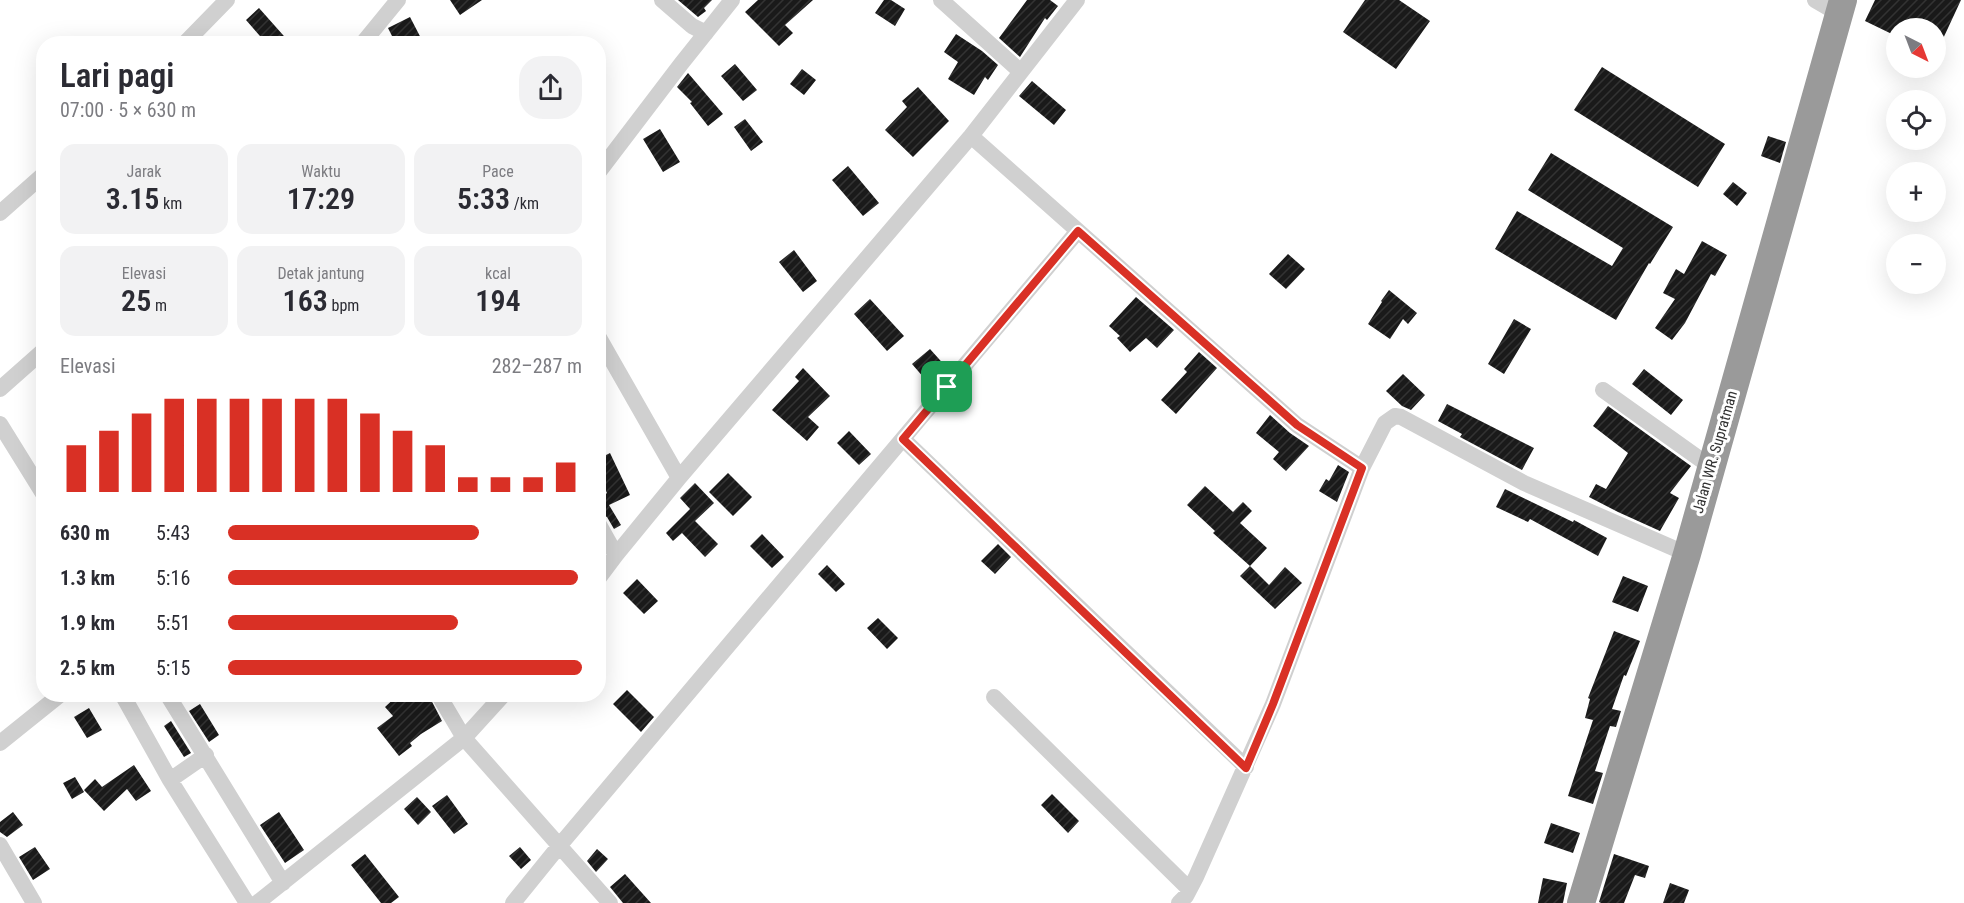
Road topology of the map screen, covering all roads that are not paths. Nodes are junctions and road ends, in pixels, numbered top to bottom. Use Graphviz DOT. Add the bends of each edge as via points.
graph roads {
  1 [pos="227,0"];
  2 [pos="398,0"];
  3 [pos="662,0"];
  4 [pos="732,0"];
  5 [pos="941,0"];
  6 [pos="1077,0"];
  7 [pos="1832,5"];
  8 [pos="706,33"];
  9 [pos="192,36"];
  10 [pos="369,36"];
  11 [pos="1022,72"];
  12 [pos="971,136"];
  13 [pos="606,163"];
  14 [pos="36,181"];
  15 [pos="0,213"];
  16 [pos="1078,231"];
  17 [pos="606,350"];
  18 [pos="36,357"];
  19 [pos="0,389"];
  20 [pos="1603,390"];
  21 [pos="0,424"];
  22 [pos="903,439"];
  23 [pos="1362,468"];
  24 [pos="1711,468"];
  25 [pos="679,478"];
  26 [pos="36,482"];
  27 [pos="606,537"];
  28 [pos="1687,554"];
  29 [pos="616,555"];
  30 [pos="606,568"];
  31 [pos="994,697"];
  32 [pos="51,702"];
  33 [pos="126,702"];
  34 [pos="172,702"];
  35 [pos="443,702"];
  36 [pos="497,702"];
  37 [pos="464,738"];
  38 [pos="0,743"];
  39 [pos="206,755"];
  40 [pos="1246,768"];
  41 [pos="170,780"];
  42 [pos="0,845"];
  43 [pos="560,845"];
  44 [pos="283,883"];
  45 [pos="1190,889"];
  46 [pos="34,903"];
  47 [pos="247,903"];
  48 [pos="257,903"];
  49 [pos="513,903"];
  50 [pos="609,903"];
  51 [pos="1179,903"];
  52 [pos="1581,903"];
  1 -- 9 [label="street"];
  2 -- 10 [label="street"];
  3 -- 8 [label="street"];
  4 -- 8 [label="street"];
  5 -- 11 [label="street"];
  6 -- 11 [label="street"];
  7 -- 24 [label="highway, Jalan WR. Supratman"];
  8 -- 13 [label="street"];
  11 -- 12 [label="street"];
  12 -- 16 [label="street"];
  12 -- 25 [label="street"];
  14 -- 15 [label="street"];
  16 -- 22 [label="street"];
  16 -- 23 [label="street" via="1297,425"];
  17 -- 25 [label="street"];
  18 -- 19 [label="street"];
  20 -- 24 [label="street"];
  21 -- 26 [label="street"];
  22 -- 40 [label="street"];
  22 -- 43 [label="street"];
  23 -- 28 [label="street" via="1385,423 1395,416 1401,417 1524,483"];
  23 -- 40 [label="street"];
  24 -- 28 [label="highway, Jalan WR. Supratman"];
  25 -- 29 [label="street"];
  27 -- 29 [label="street"];
  28 -- 52 [label="highway, Jalan WR. Supratman"];
  29 -- 30 [label="street"];
  31 -- 45 [label="street"];
  32 -- 38 [label="street"];
  33 -- 41 [label="street"];
  34 -- 39 [label="street"];
  35 -- 37 [label="street"];
  36 -- 37 [label="street"];
  37 -- 43 [label="street"];
  37 -- 44 [label="street"];
  39 -- 41 [label="street"];
  39 -- 44 [label="street"];
  40 -- 45 [label="street"];
  41 -- 47 [label="street"];
  42 -- 46 [label="street"];
  43 -- 49 [label="street"];
  43 -- 50 [label="street"];
  44 -- 48 [label="street"];
  45 -- 51 [label="street"];
}
